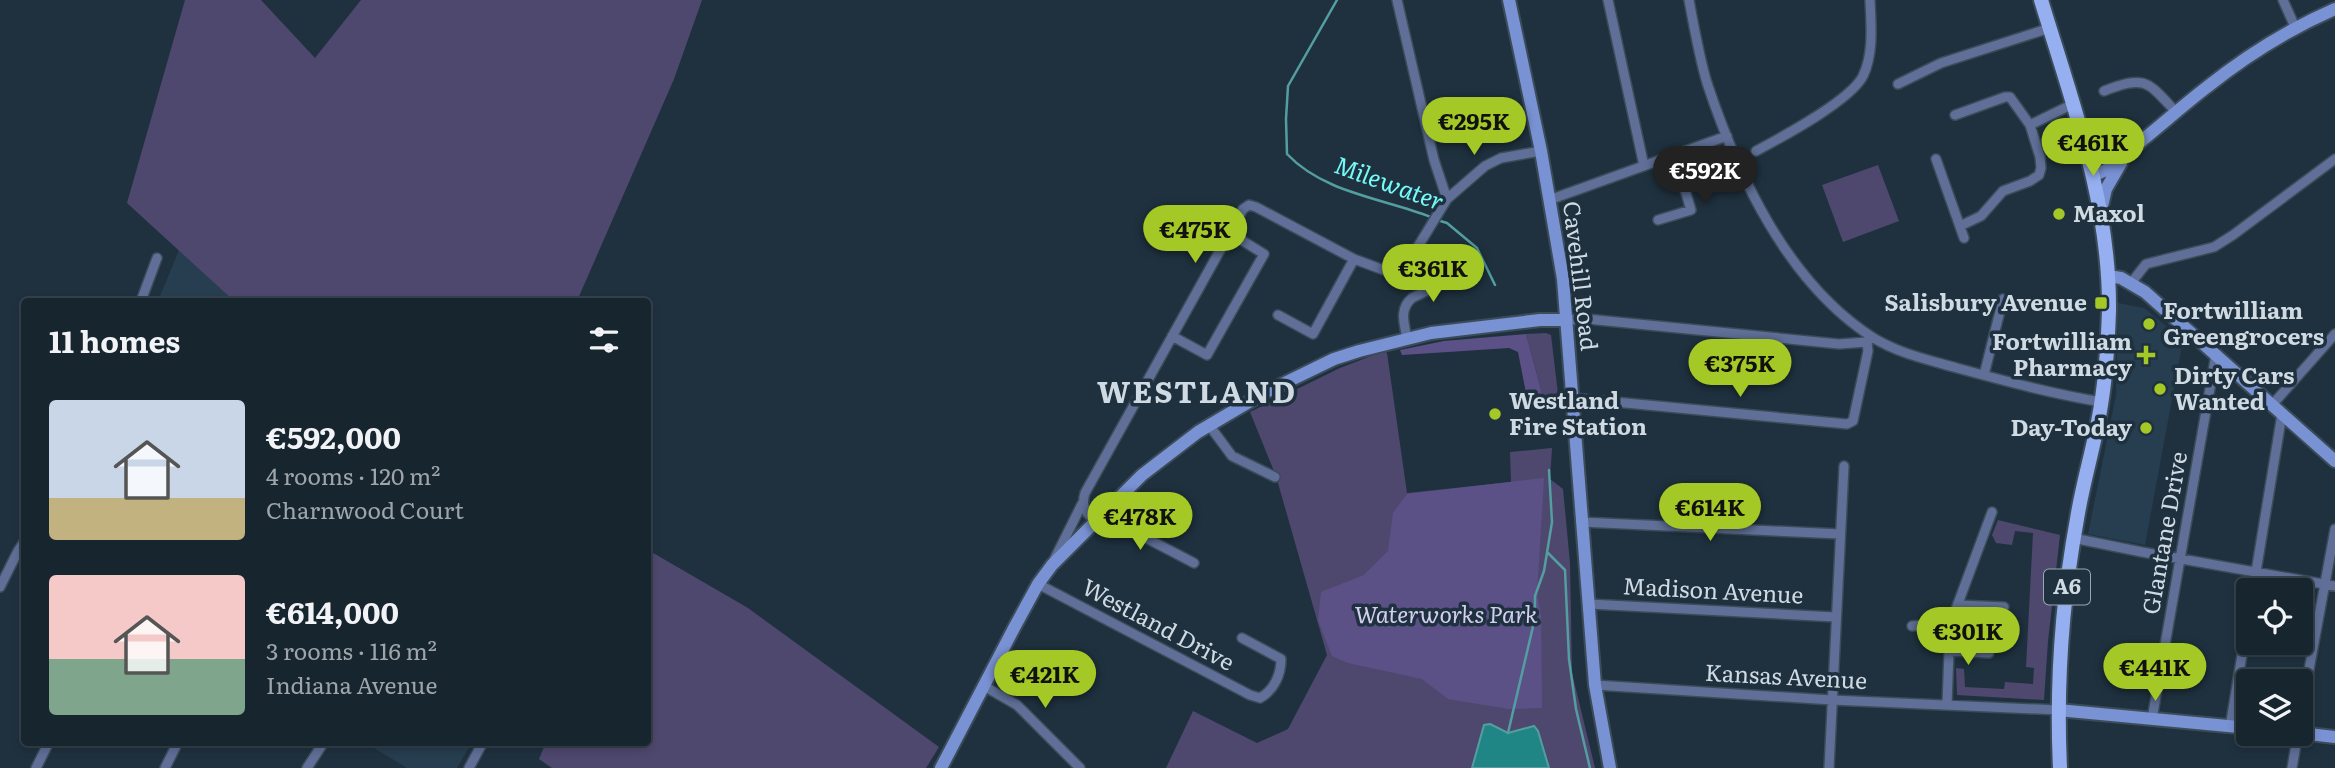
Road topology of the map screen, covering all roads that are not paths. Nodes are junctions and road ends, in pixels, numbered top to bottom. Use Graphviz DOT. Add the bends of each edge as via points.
graph roads {
  1 [pos="1397,0"];
  2 [pos="1509,0"];
  3 [pos="1608,0"];
  4 [pos="1689,0"];
  5 [pos="1870,0"];
  6 [pos="2041,0"];
  7 [pos="2283,0"];
  8 [pos="2335,9"];
  9 [pos="2295,27"];
  10 [pos="2050,28"];
  11 [pos="1898,84"];
  12 [pos="2104,91"];
  13 [pos="2073,104"];
  14 [pos="2176,112"];
  15 [pos="1955,114"];
  16 [pos="2030,125"];
  17 [pos="1727,136"];
  18 [pos="1541,151"];
  19 [pos="1756,151"];
  20 [pos="1675,156"];
  21 [pos="2124,157"];
  22 [pos="1936,159"];
  23 [pos="2335,159"];
  24 [pos="1644,166"];
  25 [pos="2093,174"];
  26 [pos="1447,199"];
  27 [pos="1549,200"];
  28 [pos="2100,212"];
  29 [pos="1658,220"];
  30 [pos="1960,226"];
  31 [pos="1230,233"];
  32 [pos="1964,238"];
  33 [pos="157,258"];
  34 [pos="1354,259"];
  35 [pos="1465,272"];
  36 [pos="2108,276"];
  37 [pos="2131,283"];
  38 [pos="142,298"];
  39 [pos="2003,299"];
  40 [pos="1279,315"];
  41 [pos="1565,320"];
  42 [pos="2335,334"];
  43 [pos="1172,336"];
  44 [pos="1407,338"];
  45 [pos="1870,340"];
  46 [pos="2216,354"];
  47 [pos="1983,375"];
  48 [pos="1573,398"];
  49 [pos="2102,402"];
  50 [pos="2272,405"];
  51 [pos="2283,414"];
  52 [pos="1209,425"];
  53 [pos="2335,461"];
  54 [pos="1843,466"];
  55 [pos="1275,477"];
  56 [pos="1082,504"];
  57 [pos="1105,511"];
  58 [pos="1992,512"];
  59 [pos="1095,522"];
  60 [pos="1581,522"];
  61 [pos="2335,529"];
  62 [pos="1840,534"];
  63 [pos="2073,538"];
  64 [pos="21,546"];
  65 [pos="2179,559"];
  66 [pos="1194,564"];
  67 [pos="1052,565"];
  68 [pos="2256,572"];
  69 [pos="2255,578"];
  70 [pos="1038,584"];
  71 [pos="2324,584"];
  72 [pos="2335,586"];
  73 [pos="0,587"];
  74 [pos="1589,604"];
  75 [pos="1958,605"];
  76 [pos="2004,607"];
  77 [pos="1835,617"];
  78 [pos="1912,626"];
  79 [pos="1949,634"];
  80 [pos="1242,638"];
  81 [pos="1949,651"];
  82 [pos="1989,653"];
  83 [pos="2242,655"];
  84 [pos="2309,669"];
  85 [pos="1595,685"];
  86 [pos="984,686"];
  87 [pos="1832,700"];
  88 [pos="1947,705"];
  89 [pos="2058,710"];
  90 [pos="2151,719"];
  91 [pos="2230,727"];
  92 [pos="2236,727"];
  93 [pos="2313,735"];
  94 [pos="2335,737"];
  95 [pos="48,746"];
  96 [pos="176,746"];
  97 [pos="321,746"];
  98 [pos="481,746"];
  99 [pos="2296,746"];
  100 [pos="36,768"];
  101 [pos="165,768"];
  102 [pos="307,768"];
  103 [pos="469,768"];
  104 [pos="941,768"];
  105 [pos="1080,768"];
  106 [pos="1610,768"];
  107 [pos="1829,768"];
  108 [pos="2060,768"];
  109 [pos="2292,768"];
  1 -- 26 [label="street"];
  2 -- 18 [label="street, Cavehill Road"];
  3 -- 24 [label="street"];
  4 -- 17 [label="street" via="1707,82"];
  5 -- 19 [label="street" via="1870,48 1862,78 1806,124"];
  6 -- 10 [label="main road, A6"];
  7 -- 9 [label="street"];
  8 -- 9 [label="street"];
  9 -- 14 [label="street" via="2248,55"];
  10 -- 11 [label="street" via="1941,63"];
  10 -- 13 [label="main road, A6"];
  12 -- 14 [label="street" via="2126,83 2144,83"];
  13 -- 16 [label="street"];
  13 -- 25 [label="main road, A6"];
  14 -- 21 [label="street"];
  15 -- 16 [label="street" via="2010,97"];
  16 -- 30 [label="street" via="2040,157 2039,175 2003,191 1981,216"];
  17 -- 20 [label="street"];
  17 -- 45 [label="street" via="1745,180 1782,245 1827,301"];
  18 -- 26 [label="street" via="1501,158 1485,166"];
  18 -- 27 [label="street, Cavehill Road"];
  20 -- 24 [label="street"];
  20 -- 29 [label="street" via="1691,210"];
  21 -- 25 [label="street" via="2107,171"];
  21 -- 28 [label="street" via="2106,189"];
  22 -- 30 [label="street"];
  23 -- 37 [label="street" via="2224,241 2146,264"];
  24 -- 27 [label="street"];
  25 -- 28 [label="main road, A6"];
  26 -- 34 [label="street" via="1397,275"];
  27 -- 41 [label="street, Cavehill Road"];
  28 -- 36 [label="main road, A6"];
  30 -- 32 [label="street"];
  31 -- 34 [label="street" via="1250,205"];
  31 -- 43 [label="street"];
  31 -- 43 [label="street" via="1264,254 1258,265 1207,355"];
  33 -- 38 [label="street"];
  34 -- 40 [label="street" via="1313,334"];
  35 -- 44 [label="street" via="1405,304"];
  36 -- 37 [label="street"];
  36 -- 49 [label="main road, A6"];
  37 -- 46 [label="street"];
  39 -- 47 [label="street"];
  41 -- 44 [label="street"];
  41 -- 45 [label="street" via="1839,344"];
  41 -- 48 [label="street, Cavehill Road"];
  42 -- 50 [label="street"];
  43 -- 56 [label="street"];
  44 -- 52 [label="street" via="1334,359"];
  45 -- 47 [label="street"];
  45 -- 48 [label="street" via="1857,407 1853,421 1847,424"];
  46 -- 50 [label="street"];
  46 -- 65 [label="street, Glantane Drive"];
  47 -- 49 [label="street"];
  48 -- 60 [label="street, Cavehill Road"];
  49 -- 63 [label="main road, A6"];
  50 -- 51 [label="street"];
  51 -- 53 [label="street"];
  51 -- 68 [label="street"];
  52 -- 55 [label="street" via="1232,456"];
  52 -- 57 [label="street" via="1142,475"];
  54 -- 62 [label="street"];
  56 -- 59 [label="street"];
  56 -- 67 [label="street"];
  57 -- 59 [label="street"];
  57 -- 66 [label="street"];
  58 -- 75 [label="street"];
  59 -- 67 [label="street"];
  60 -- 62 [label="street"];
  60 -- 74 [label="street, Cavehill Road"];
  61 -- 71 [label="street"];
  62 -- 77 [label="street"];
  63 -- 65 [label="street"];
  63 -- 89 [label="main road, A6"];
  64 -- 73 [label="street"];
  65 -- 68 [label="street"];
  65 -- 90 [label="street, Glantane Drive"];
  67 -- 70 [label="street"];
  68 -- 69 [label="street"];
  68 -- 71 [label="street"];
  70 -- 80 [label="street, Westland Drive" via="1260,698 1270,692 1281,659"];
  70 -- 86 [label="street"];
  71 -- 72 [label="street"];
  71 -- 84 [label="street"];
  74 -- 77 [label="street, Madison Avenue"];
  74 -- 85 [label="street, Cavehill Road"];
  75 -- 76 [label="street"];
  75 -- 79 [label="street"];
  77 -- 87 [label="street"];
  78 -- 79 [label="street"];
  79 -- 81 [label="street"];
  81 -- 82 [label="street"];
  81 -- 88 [label="street"];
  83 -- 91 [label="street"];
  85 -- 87 [label="street, Kansas Avenue"];
  85 -- 106 [label="street, Cavehill Road"];
  86 -- 104 [label="street"];
  86 -- 105 [label="street" via="1017,705"];
  87 -- 88 [label="street, Kansas Avenue"];
  87 -- 107 [label="street"];
  88 -- 89 [label="street, Kansas Avenue"];
  89 -- 90 [label="street"];
  89 -- 108 [label="main road, A6"];
  90 -- 91 [label="street"];
  91 -- 92 [label="street"];
  93 -- 94 [label="street"];
  95 -- 100 [label="street"];
  96 -- 101 [label="street"];
  97 -- 102 [label="street"];
  98 -- 103 [label="street"];
  99 -- 109 [label="street"];
}
